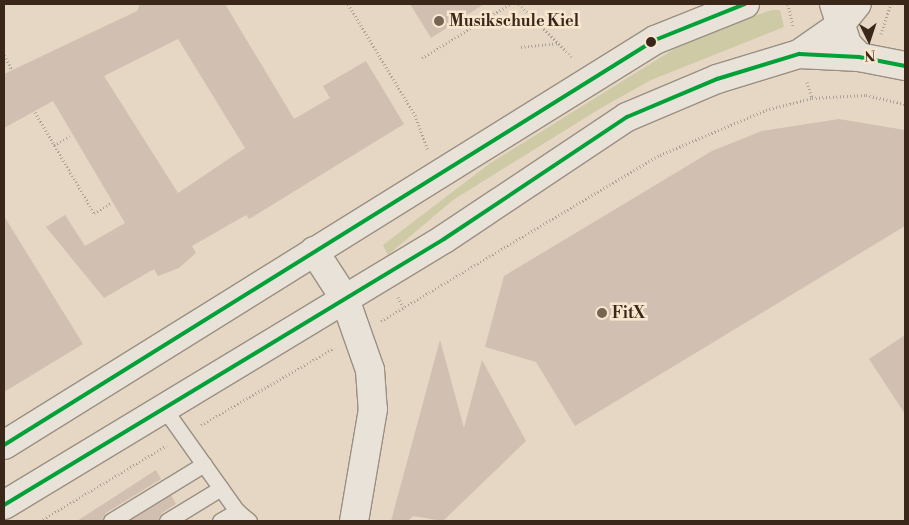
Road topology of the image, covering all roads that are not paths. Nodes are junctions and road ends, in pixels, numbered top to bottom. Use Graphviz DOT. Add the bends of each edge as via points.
graph roads {
  1 [pos="745,4"];
  2 [pos="857,4"];
  3 [pos="836,15"];
  4 [pos="799,54"];
  5 [pos="860,57"];
  6 [pos="905,66"];
  7 [pos="314,251"];
  8 [pos="344,300"];
  9 [pos="164,407"];
  10 [pos="4,445"];
  11 [pos="204,464"];
  12 [pos="221,488"];
  13 [pos="4,505"];
  14 [pos="237,511"];
  15 [pos="111,521"];
  16 [pos="167,521"];
  17 [pos="220,521"];
  18 [pos="249,521"];
  19 [pos="354,521"];
  1 -- 7 [label="main road" via="655,40"];
  2 -- 3 [label="main road"];
  3 -- 4 [label="main road"];
  3 -- 5 [label="main road" via="847,44"];
  4 -- 5 [label="main road"];
  4 -- 8 [label="main road" via="718,79 627,118 444,239"];
  5 -- 6 [label="main road"];
  7 -- 8 [label="main road"];
  7 -- 10 [label="main road"];
  8 -- 9 [label="main road"];
  8 -- 19 [label="main road" via="360,334 370,370 372,409"];
  9 -- 11 [label="lane"];
  9 -- 13 [label="main road"];
  11 -- 12 [label="lane"];
  11 -- 15 [label="lane"];
  12 -- 14 [label="lane"];
  12 -- 16 [label="lane"];
  14 -- 17 [label="lane"];
  14 -- 18 [label="lane"];
}
